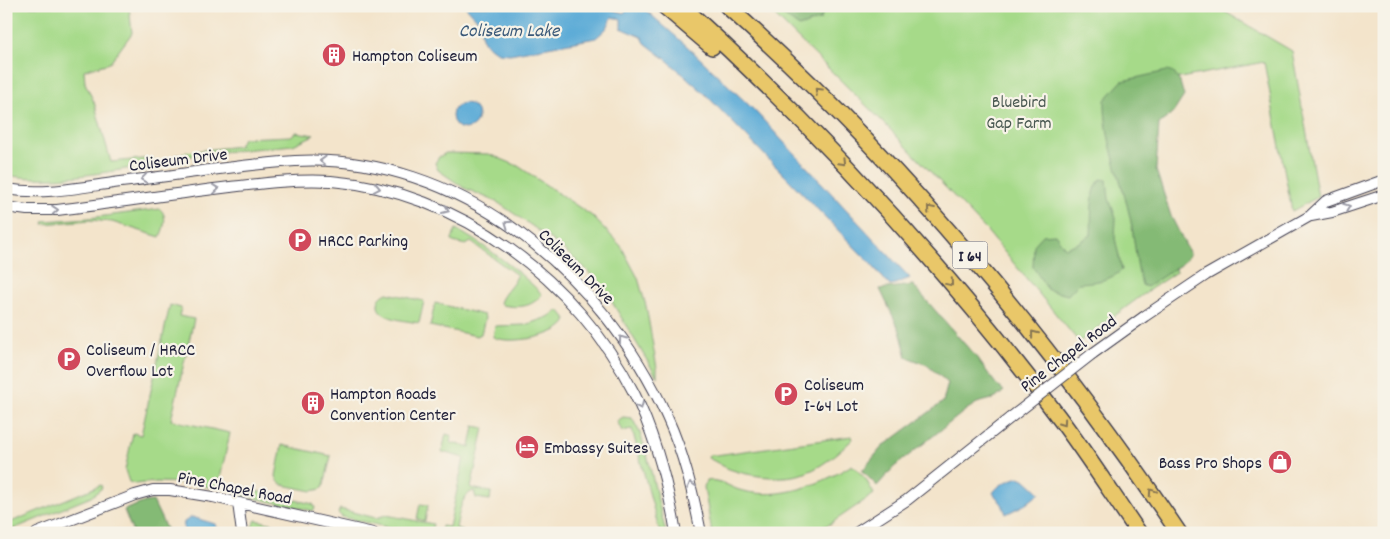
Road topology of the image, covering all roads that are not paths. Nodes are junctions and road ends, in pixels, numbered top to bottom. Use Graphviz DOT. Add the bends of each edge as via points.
graph roads {
  1 [pos="664,6"];
  2 [pos="682,6"];
  3 [pos="727,6"];
  4 [pos="808,127"];
  5 [pos="1384,180"];
  6 [pos="6,189"];
  7 [pos="1384,195"];
  8 [pos="6,207"];
  9 [pos="1310,216"];
  10 [pos="238,503"];
  11 [pos="37,533"];
  12 [pos="242,533"];
  13 [pos="372,533"];
  14 [pos="676,533"];
  15 [pos="701,533"];
  16 [pos="856,533"];
  17 [pos="1139,533"];
  18 [pos="1179,533"];
  1 -- 4 [label="highway"];
  2 -- 4 [label="highway, I 64"];
  18 -- 3 [label="highway, I 64, one-way" via="1095,413 978,264 846,119"];
  4 -- 17 [label="highway, I 64, one-way" via="868,188 993,333 1058,416"];
  5 -- 9 [label="street, Pine Chapel Road" via="1326,201"];
  15 -- 6 [label="street, Coliseum Drive, one-way" via="693,494 674,434 654,390 626,344 604,314 552,258 506,223 458,195 392,172 362,165 314,161 256,165 59,191"];
  9 -- 7 [label="street, Pine Chapel Road, one-way"];
  8 -- 14 [label="street, Coliseum Drive, one-way" via="57,210 273,182 316,181 387,190 457,216 506,246 547,280 584,318 613,357 648,424 668,491"];
  9 -- 16 [label="street, Pine Chapel Road, bridge" via="1206,276 1145,316 907,500"];
  10 -- 11 [label="street, Pine Chapel Road" via="179,490 153,490 121,499"];
  10 -- 12 [label="street"];
  10 -- 13 [label="street, Pine Chapel Road"];
}
